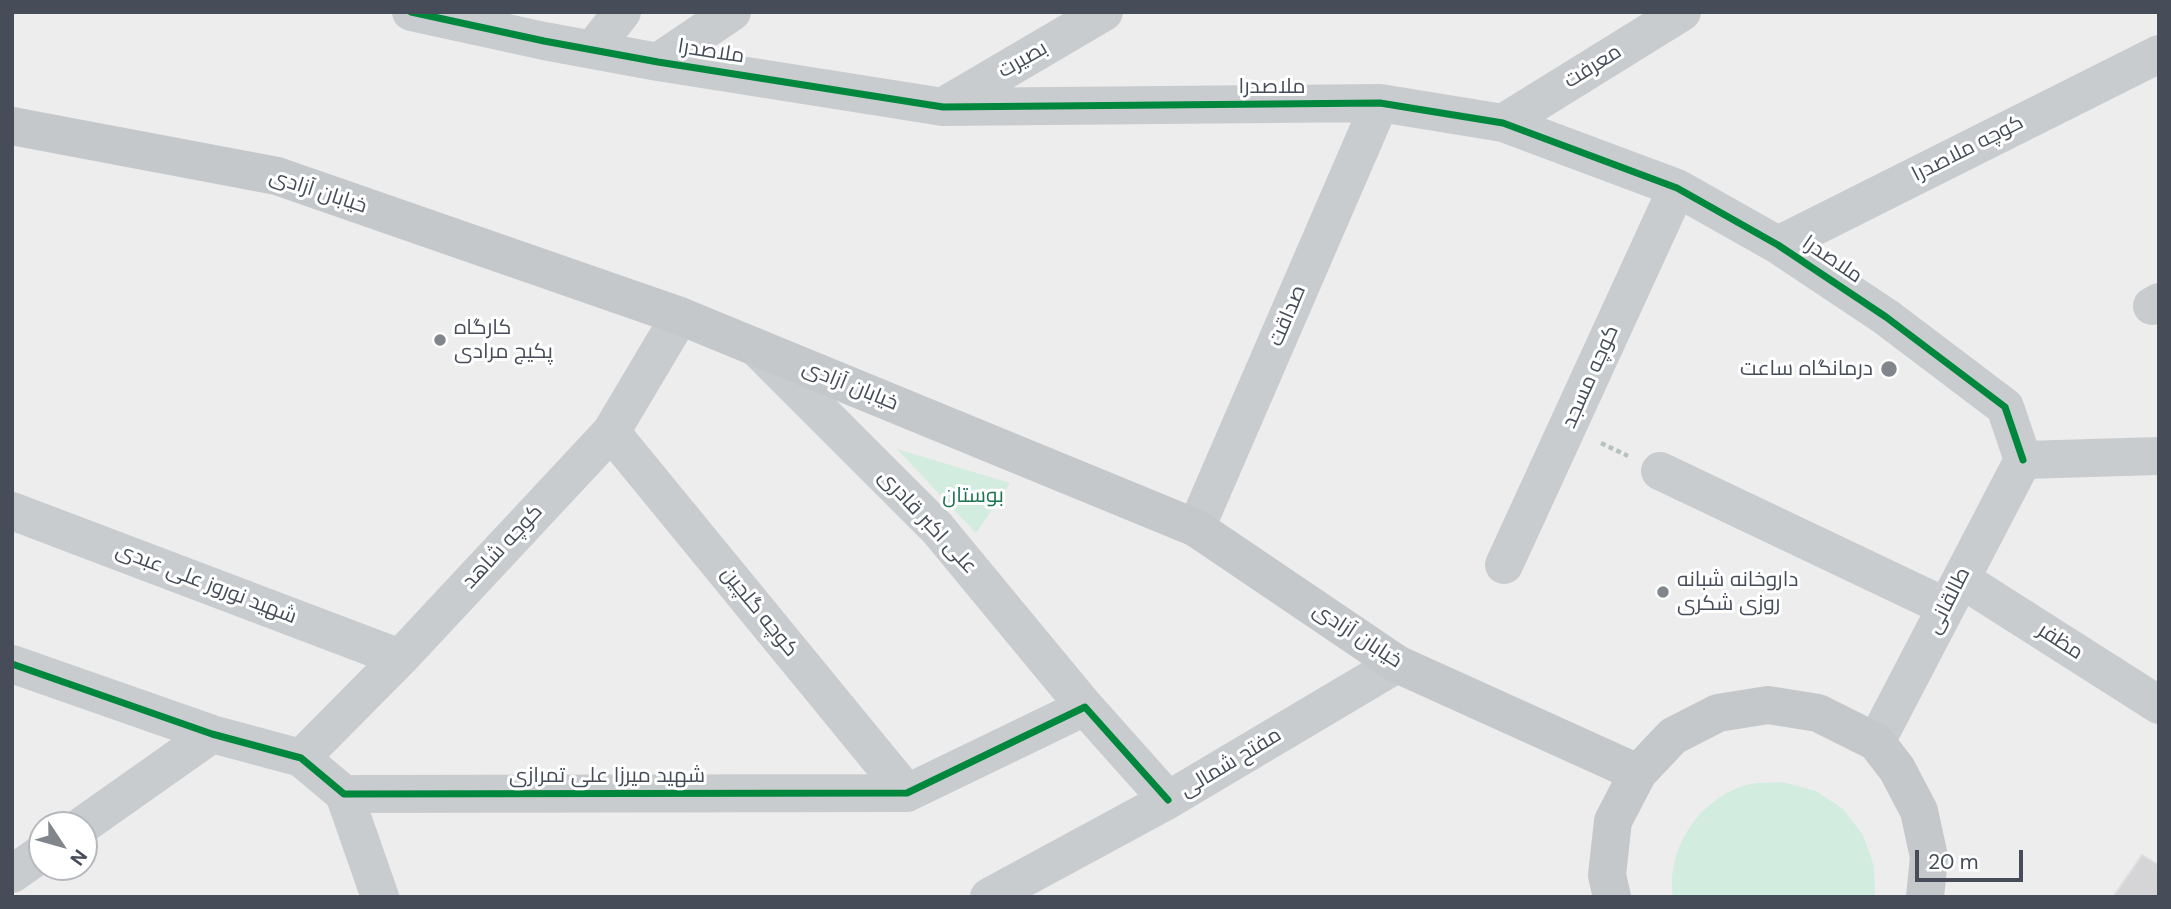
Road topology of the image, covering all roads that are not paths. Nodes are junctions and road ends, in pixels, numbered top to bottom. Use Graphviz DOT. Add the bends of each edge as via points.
graph roads {
  1 [pos="411,12"];
  2 [pos="622,12"];
  3 [pos="732,12"];
  4 [pos="1104,12"];
  5 [pos="1682,12"];
  6 [pos="554,27"];
  7 [pos="593,49"];
  8 [pos="2159,54"];
  9 [pos="658,62"];
  10 [pos="1380,103"];
  11 [pos="943,107"];
  12 [pos="1503,123"];
  13 [pos="12,126"];
  14 [pos="1677,188"];
  15 [pos="1778,245"];
  16 [pos="680,316"];
  17 [pos="757,348"];
  18 [pos="611,432"];
  19 [pos="2159,456"];
  20 [pos="2023,460"];
  21 [pos="1660,471"];
  22 [pos="12,511"];
  23 [pos="1196,528"];
  24 [pos="1504,565"];
  25 [pos="1953,593"];
  26 [pos="400,658"];
  27 [pos="12,664"];
  28 [pos="1397,664"];
  29 [pos="2159,705"];
  30 [pos="1085,707"];
  31 [pos="212,734"];
  32 [pos="1876,742"];
  33 [pos="301,758"];
  34 [pos="1637,773"];
  35 [pos="907,793"];
  36 [pos="344,794"];
  37 [pos="1168,800"];
  38 [pos="98,814"];
  39 [pos="28,863"];
  40 [pos="12,874"];
  41 [pos="380,897"];
  42 [pos="989,897"];
  43 [pos="1612,897"];
  44 [pos="1925,897"];
  1 -- 6 [label="street, ملاصدرا"];
  2 -- 7 [label="street"];
  3 -- 9 [label="street"];
  4 -- 11 [label="street, بصیرت"];
  5 -- 12 [label="street, معرفت"];
  6 -- 7 [label="street, ملاصدرا"];
  7 -- 9 [label="street, ملاصدرا"];
  8 -- 15 [label="street, کوچه ملاصدرا"];
  9 -- 11 [label="street, ملاصدرا"];
  10 -- 11 [label="street, ملاصدرا"];
  10 -- 12 [label="street, ملاصدرا"];
  10 -- 23 [label="street, صداقت"];
  12 -- 14 [label="street, ملاصدرا"];
  13 -- 16 [label="main road, خیابان آزادی" via="277,176"];
  14 -- 15 [label="street, ملاصدرا"];
  14 -- 24 [label="street, کوچه مسجد"];
  15 -- 20 [label="street, ملاصدرا" via="1886,317 2005,407"];
  16 -- 17 [label="main road, خیابان آزادی"];
  16 -- 18 [label="street, کوچه شاهد"];
  17 -- 23 [label="main road, خیابان آزادی"];
  17 -- 30 [label="street, علی اکبر قادری" via="937,528"];
  18 -- 26 [label="street, کوچه شاهد"];
  18 -- 35 [label="street, کوچه گلچین"];
  19 -- 20 [label="street"];
  20 -- 25 [label="street, طالقانی"];
  21 -- 25 [label="street, مظفر"];
  22 -- 26 [label="street, شهید نوروز علی عبدی"];
  23 -- 28 [label="main road, خیابان آزادی"];
  25 -- 29 [label="street, مظفر"];
  25 -- 32 [label="street, طالقانی"];
  26 -- 33 [label="street, کوچه شاهد"];
  27 -- 31 [label="street"];
  28 -- 34 [label="main road, خیابان آزادی"];
  28 -- 37 [label="street, مفتح شمالی"];
  30 -- 35 [label="street, شهید میرزا علی تمرازی"];
  30 -- 37 [label="street"];
  31 -- 33 [label="street"];
  31 -- 38 [label="street"];
  32 -- 34 [label="main road" via="1818,713 1768,705 1718,713 1673,736"];
  32 -- 44 [label="main road" via="1897,769 1919,811 1929,858"];
  33 -- 36 [label="street"];
  34 -- 43 [label="main road" via="1613,821 1607,875"];
  35 -- 36 [label="street, شهید میرزا علی تمرازی"];
  36 -- 41 [label="street"];
  37 -- 42 [label="street, مفتح شمالی"];
  39 -- 40 [label="street"];
}
